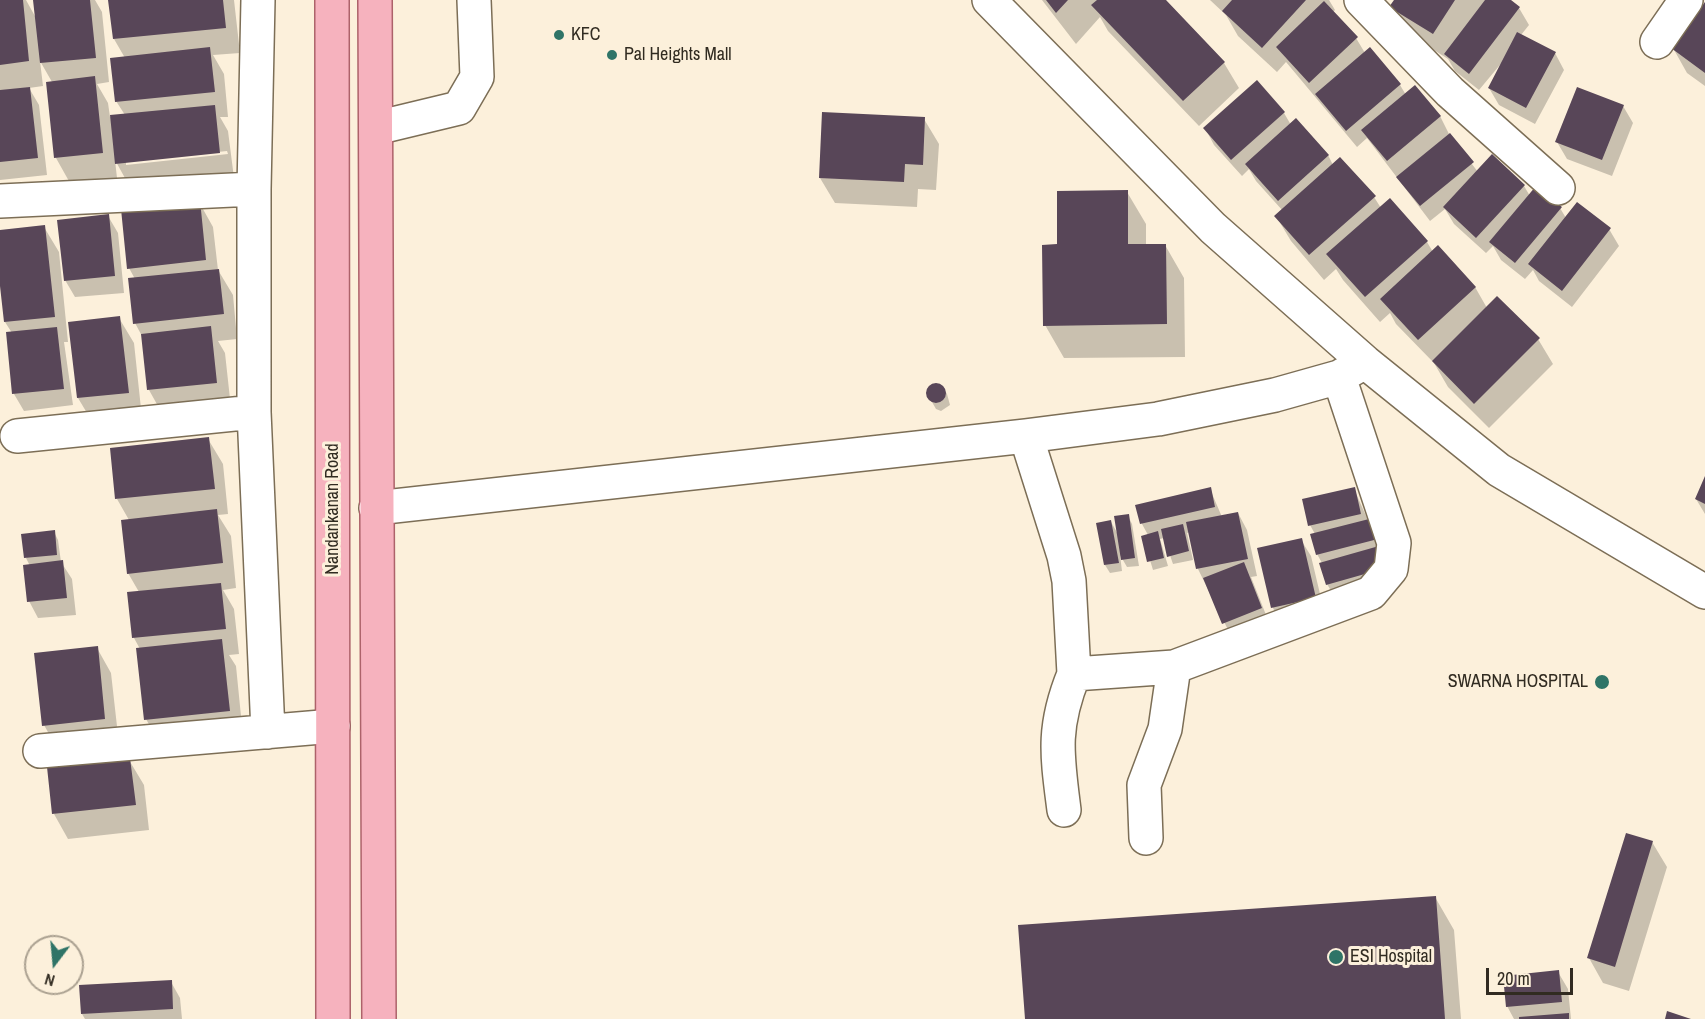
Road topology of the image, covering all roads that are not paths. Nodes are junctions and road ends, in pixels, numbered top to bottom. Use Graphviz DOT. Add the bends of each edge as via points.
graph roads {
  1 [pos="258,0"];
  2 [pos="332,0"];
  3 [pos="375,0"];
  4 [pos="474,0"];
  5 [pos="989,0"];
  6 [pos="1361,0"];
  7 [pos="1686,0"];
  8 [pos="1657,42"];
  9 [pos="376,128"];
  10 [pos="1558,188"];
  11 [pos="254,189"];
  12 [pos="0,201"];
  13 [pos="375,264"];
  14 [pos="333,267"];
  15 [pos="1352,369"];
  16 [pos="255,412"];
  17 [pos="17,436"];
  18 [pos="1026,436"];
  19 [pos="376,508"];
  20 [pos="1705,592"];
  21 [pos="1174,667"];
  22 [pos="1074,674"];
  23 [pos="333,726"];
  24 [pos="268,732"];
  25 [pos="40,751"];
  26 [pos="1064,810"];
  27 [pos="1146,838"];
  28 [pos="333,1019"];
  29 [pos="379,1019"];
  1 -- 11 [label="street"];
  2 -- 14 [label="main road, Nandankanan Road"];
  3 -- 9 [label="main road"];
  4 -- 9 [label="street" via="477,77 459,108"];
  5 -- 15 [label="street"];
  6 -- 10 [label="street" via="1450,92"];
  7 -- 8 [label="street"];
  9 -- 13 [label="main road"];
  11 -- 12 [label="street"];
  11 -- 16 [label="street"];
  13 -- 14 [label="main road"];
  13 -- 19 [label="main road"];
  14 -- 23 [label="main road, Nandankanan Road"];
  15 -- 18 [label="street" via="1275,395 1158,419"];
  15 -- 20 [label="street" via="1499,470"];
  15 -- 21 [label="street" via="1394,543 1390,569 1371,592"];
  16 -- 17 [label="street"];
  16 -- 24 [label="street"];
  18 -- 19 [label="street"];
  18 -- 22 [label="street" via="1067,572"];
  19 -- 29 [label="main road"];
  21 -- 22 [label="street"];
  21 -- 27 [label="street" via="1165,729 1144,785"];
  22 -- 26 [label="street" via="1057,731"];
  23 -- 24 [label="street"];
  23 -- 28 [label="main road, Nandankanan Road"];
  24 -- 25 [label="street"];
}
